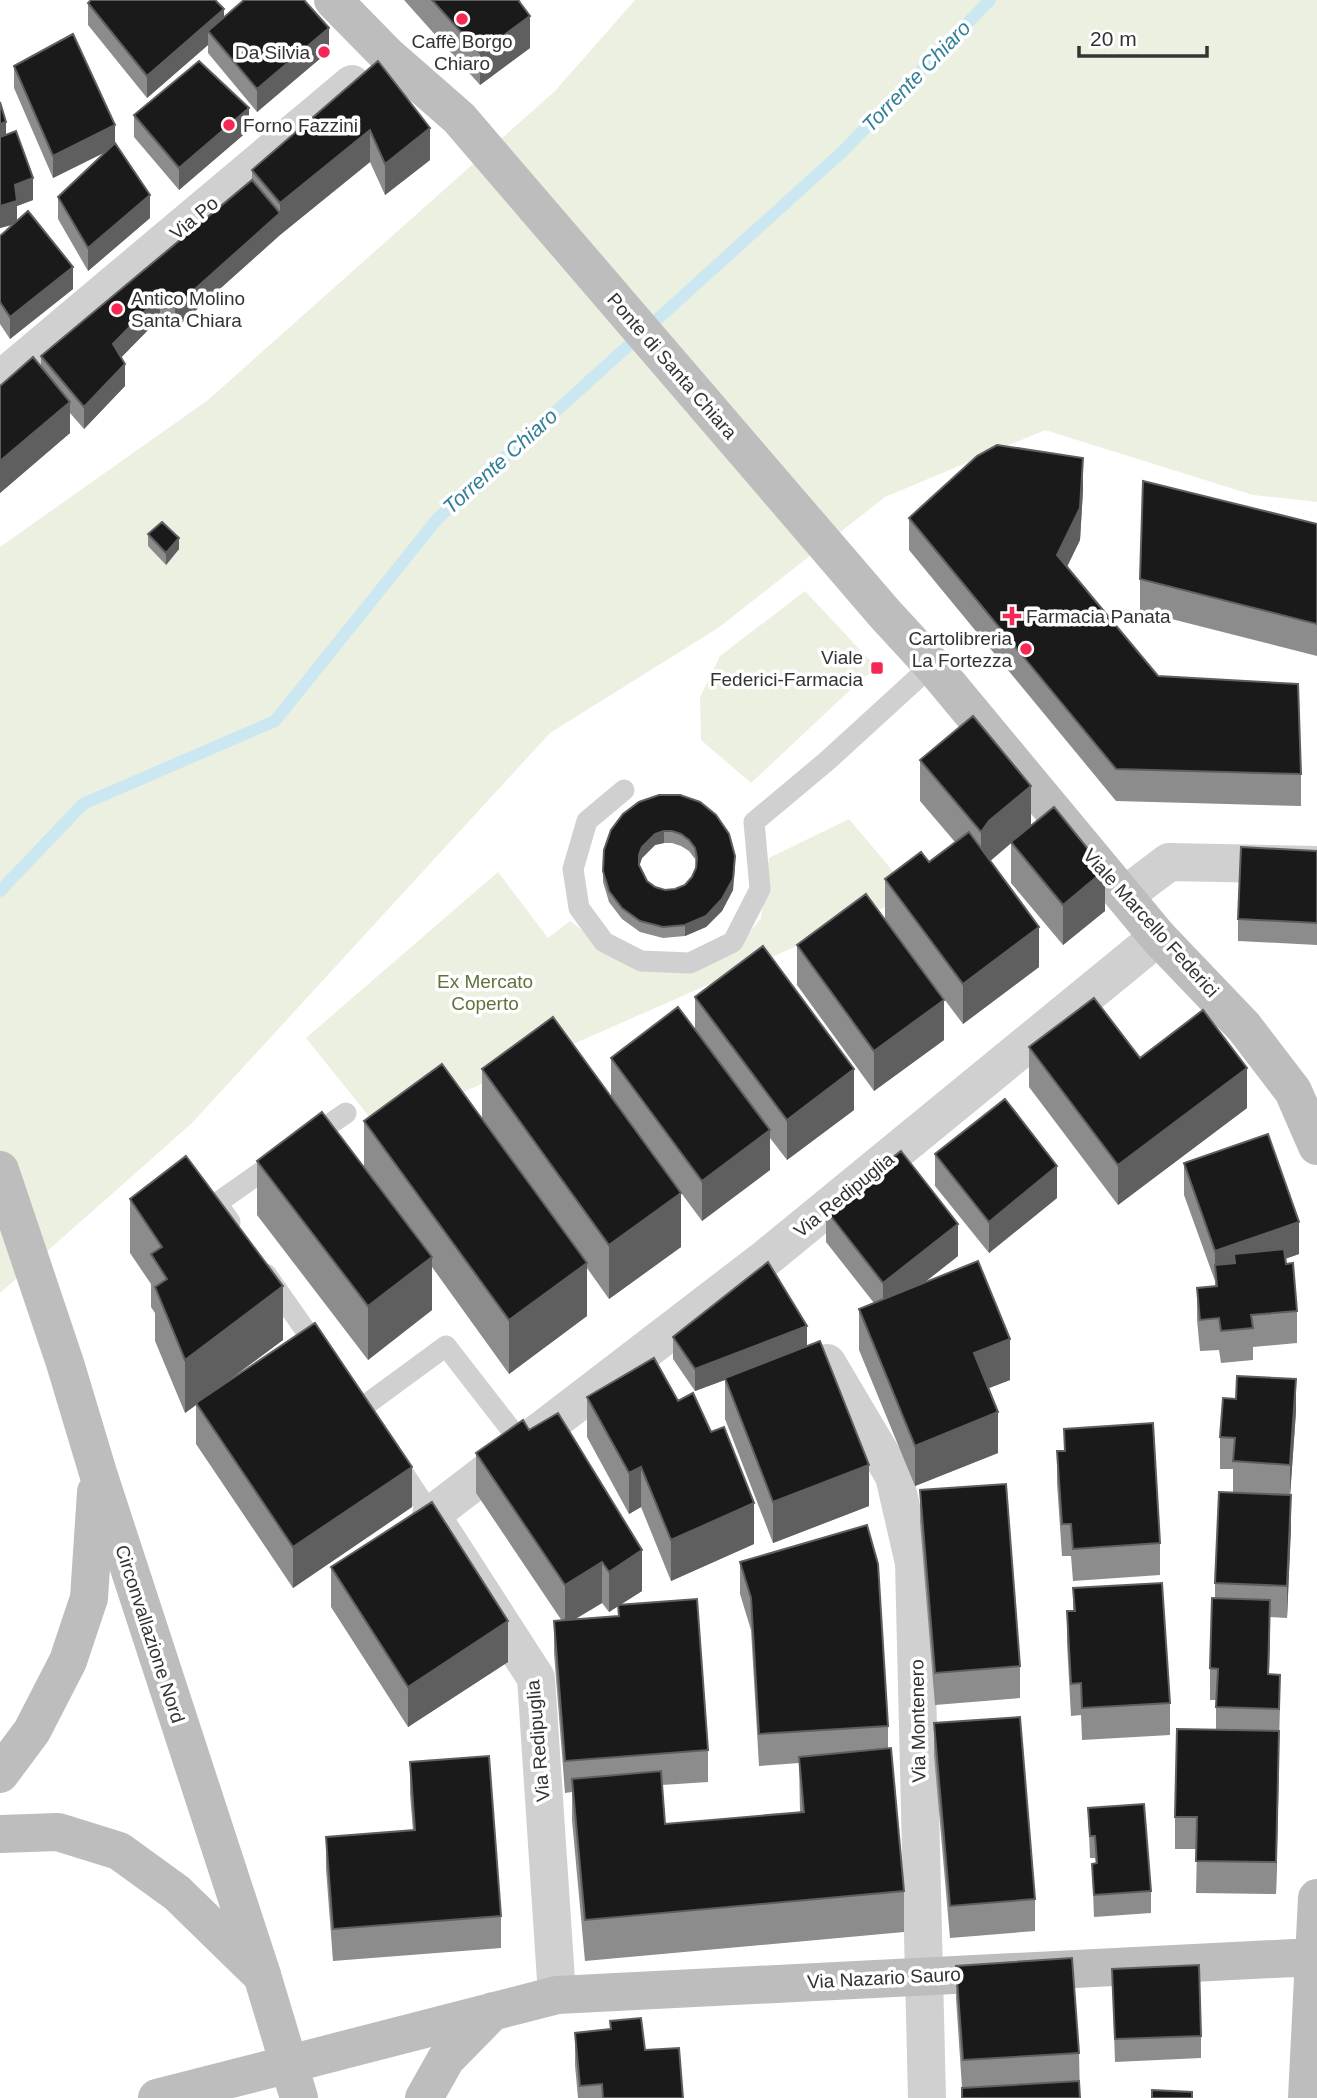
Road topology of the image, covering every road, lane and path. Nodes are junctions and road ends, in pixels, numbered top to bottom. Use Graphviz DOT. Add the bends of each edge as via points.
graph roads {
  1 [pos="333,0"];
  2 [pos="387,55"];
  3 [pos="0,380"];
  4 [pos="885,614"];
  5 [pos="932,665"];
  6 [pos="624,790"];
  7 [pos="1317,865"];
  8 [pos="1124,896"];
  9 [pos="1158,937"];
  10 [pos="346,1113"];
  11 [pos="1317,1146"];
  12 [pos="0,1170"];
  13 [pos="241,1237"];
  14 [pos="257,1260"];
  15 [pos="328,1363"];
  16 [pos="827,1363"];
  17 [pos="523,1445"];
  18 [pos="97,1473"];
  19 [pos="431,1515"];
  20 [pos="0,1774"];
  21 [pos="0,1834"];
  22 [pos="1317,1898"];
  23 [pos="1315,1956"];
  24 [pos="262,1976"];
  25 [pos="924,1976"];
  26 [pos="557,1995"];
  27 [pos="495,2010"];
  28 [pos="157,2098"];
  29 [pos="299,2098"];
  30 [pos="425,2098"];
  31 [pos="927,2098"];
  32 [pos="1307,2098"];
  1 -- 2 [label="street, Ponte di Santa Chiara"];
  2 -- 3 [label="street, Via Po"];
  2 -- 4 [label="street, Ponte di Santa Chiara" via="459,118"];
  4 -- 5 [label="street, Viale Marcello Federici"];
  5 -- 6 [label="lane" via="754,822 760,889 733,942 690,963 641,961 604,942 579,908 573,869 587,821"];
  5 -- 8 [label="street, Viale Marcello Federici"];
  7 -- 8 [label="street" via="1169,862"];
  8 -- 9 [label="street, Viale Marcello Federici"];
  9 -- 11 [label="street, Viale Marcello Federici" via="1244,1027 1293,1091"];
  9 -- 17 [label="street, Via Redipuglia" via="766,1258"];
  10 -- 13 [label="lane" via="217,1203"];
  12 -- 18 [label="street, Circonvallazione Nord"];
  14 -- 15 [label="lane"];
  16 -- 25 [label="street, Via Montenero" via="894,1476 914,1563"];
  17 -- 19 [label="street, Via Redipuglia"];
  17 -- 19 [label="lane, Via Redipuglia" via="446,1346 356,1403"];
  18 -- 20 [label="street" via="89,1598 68,1661 32,1731"];
  18 -- 24 [label="street, Circonvallazione Nord"];
  19 -- 26 [label="street, Via Redipuglia" via="536,1678"];
  21 -- 24 [label="street" via="58,1832 119,1851 177,1893"];
  22 -- 23 [label="street"];
  23 -- 25 [label="street, Via Nazario Sauro"];
  23 -- 32 [label="street"];
  24 -- 29 [label="street, Circonvallazione Nord, bridge"];
  25 -- 26 [label="street, Via Nazario Sauro"];
  25 -- 31 [label="street, Via Montenero"];
  26 -- 27 [label="street, Via Nazario Sauro"];
  27 -- 28 [label="street, Via Nazario Sauro"];
  27 -- 30 [label="street" via="446,2059"];
}
